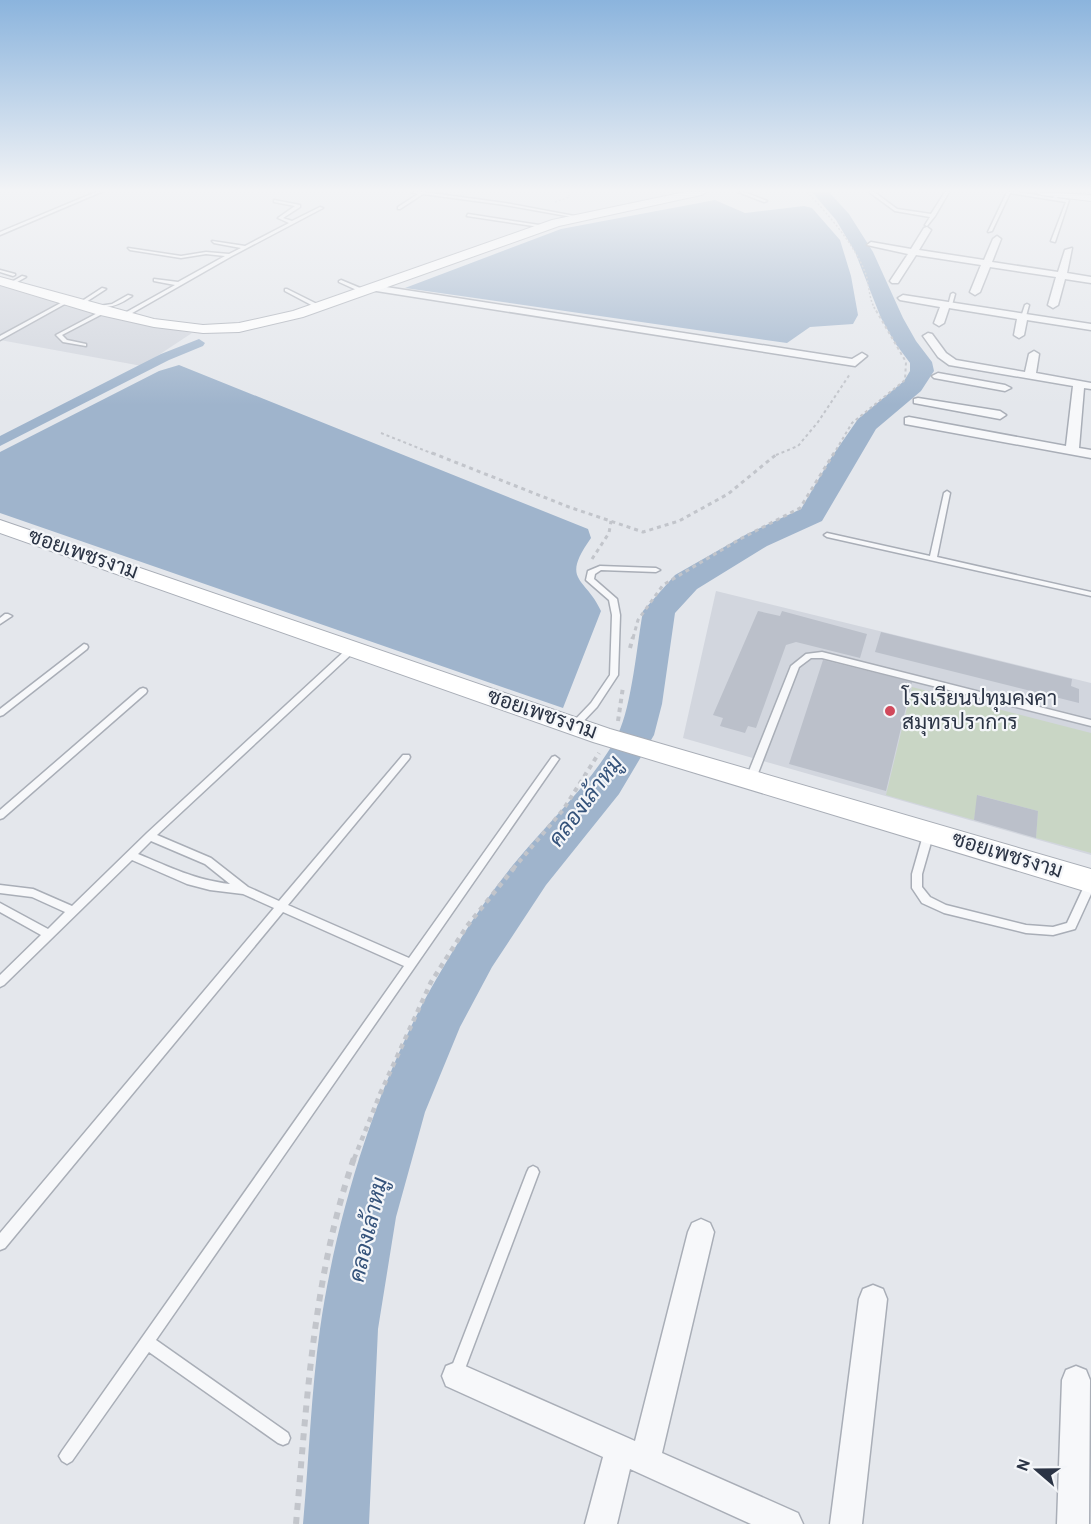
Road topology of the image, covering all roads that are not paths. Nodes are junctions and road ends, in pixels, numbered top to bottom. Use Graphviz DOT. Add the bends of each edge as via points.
graph roads {
  1 [pos="216,263"];
  2 [pos="441,263"];
  3 [pos="906,263"];
  4 [pos="981,263"];
  5 [pos="1066,263"];
  6 [pos="986,264"];
  7 [pos="0,271"];
  8 [pos="1063,276"];
  9 [pos="24,277"];
  10 [pos="156,280"];
  11 [pos="1091,280"];
  12 [pos="8,281"];
  13 [pos="341,281"];
  14 [pos="895,281"];
  15 [pos="179,284"];
  16 [pos="104,289"];
  17 [pos="368,289"];
  18 [pos="287,290"];
  19 [pos="975,292"];
  20 [pos="130,296"];
  21 [pos="56,297"];
  22 [pos="903,298"];
  23 [pos="949,301"];
  24 [pos="88,305"];
  25 [pos="1053,305"];
  26 [pos="319,307"];
  27 [pos="1025,311"];
  28 [pos="124,315"];
  29 [pos="939,323"];
  30 [pos="1091,327"];
  31 [pos="1019,334"];
  32 [pos="928,336"];
  33 [pos="0,338"];
  34 [pos="84,345"];
  35 [pos="1034,354"];
  36 [pos="859,359"];
  37 [pos="1007,372"];
  38 [pos="938,376"];
  39 [pos="1030,376"];
  40 [pos="1091,386"];
  41 [pos="1078,387"];
  42 [pos="918,401"];
  43 [pos="1002,401"];
  44 [pos="909,422"];
  45 [pos="996,438"];
  46 [pos="1072,451"];
  47 [pos="1091,454"];
  48 [pos="947,493"];
  49 [pos="0,526"];
  50 [pos="828,535"];
  51 [pos="933,559"];
  52 [pos="656,570"];
  53 [pos="1091,594"];
  54 [pos="8,616"];
  55 [pos="0,622"];
  56 [pos="84,647"];
  57 [pos="353,648"];
  58 [pos="143,691"];
  59 [pos="0,713"];
  60 [pos="1091,723"];
  61 [pos="573,727"];
  62 [pos="406,757"];
  63 [pos="555,759"];
  64 [pos="750,781"];
  65 [pos="0,815"];
  66 [pos="929,832"];
  67 [pos="150,836"];
  68 [pos="131,855"];
  69 [pos="1091,882"];
  70 [pos="0,889"];
  71 [pos="244,890"];
  72 [pos="281,906"];
  73 [pos="0,907"];
  74 [pos="73,911"];
  75 [pos="48,934"];
  76 [pos="411,964"];
  77 [pos="0,981"];
  78 [pos="533,1172"];
  79 [pos="701,1232"];
  80 [pos="0,1243"];
  81 [pos="873,1299"];
  82 [pos="147,1342"];
  83 [pos="456,1377"];
  84 [pos="1076,1380"];
  85 [pos="282,1438"];
  86 [pos="633,1455"];
  87 [pos="67,1456"];
  88 [pos="601,1524"];
  89 [pos="787,1524"];
  90 [pos="846,1524"];
  91 [pos="1072,1524"];
  1 -- 15 [label="lane"];
  2 -- 17 [label="street"];
  3 -- 14 [label="street"];
  4 -- 6 [label="street"];
  5 -- 8 [label="street"];
  6 -- 8 [label="street"];
  6 -- 19 [label="street"];
  7 -- 12 [label="lane"];
  8 -- 11 [label="street"];
  8 -- 25 [label="street"];
  9 -- 12 [label="lane"];
  10 -- 15 [label="lane"];
  12 -- 21 [label="lane"];
  12 -- 24 [label="street"];
  13 -- 17 [label="lane"];
  15 -- 28 [label="lane"];
  16 -- 24 [label="lane"];
  17 -- 26 [label="street"];
  17 -- 36 [label="street"];
  18 -- 26 [label="lane"];
  20 -- 24 [label="lane" via="109,307"];
  22 -- 23 [label="street"];
  23 -- 27 [label="street"];
  23 -- 29 [label="street"];
  24 -- 28 [label="street"];
  24 -- 33 [label="lane"];
  24 -- 34 [label="lane" via="59,334 65,341"];
  26 -- 28 [label="street" via="273,322 211,329 172,326"];
  27 -- 30 [label="street"];
  27 -- 31 [label="street"];
  32 -- 37 [label="street" via="947,360"];
  35 -- 39 [label="street"];
  37 -- 39 [label="street"];
  37 -- 43 [label="street"];
  38 -- 43 [label="street"];
  39 -- 40 [label="street"];
  41 -- 46 [label="street"];
  42 -- 43 [label="street"];
  43 -- 45 [label="street"];
  44 -- 45 [label="street"];
  45 -- 46 [label="street"];
  46 -- 47 [label="street"];
  48 -- 51 [label="lane"];
  49 -- 57 [label="street, ซอยเพชรงาม"];
  50 -- 51 [label="lane"];
  51 -- 53 [label="lane"];
  52 -- 61 [label="lane" via="600,568 593,572 590,580 613,599 614,675"];
  54 -- 55 [label="lane"];
  56 -- 59 [label="lane"];
  57 -- 61 [label="street, ซอยเพชรงาม"];
  57 -- 67 [label="lane"];
  58 -- 65 [label="lane"];
  60 -- 64 [label="lane" via="822,655 809,656 795,666"];
  61 -- 64 [label="street, ซอยเพชรงาม"];
  62 -- 72 [label="lane"];
  63 -- 76 [label="lane"];
  64 -- 66 [label="street, ซอยเพชรงาม"];
  66 -- 69 [label="street, ซอยเพชรงาม"];
  66 -- 69 [label="lane" via="917,888 926,900 944,909 1026,929 1053,931 1071,926"];
  67 -- 68 [label="lane"];
  67 -- 71 [label="lane" via="208,861"];
  68 -- 71 [label="lane" via="191,881"];
  68 -- 74 [label="lane"];
  70 -- 74 [label="lane" via="33,893"];
  71 -- 72 [label="lane"];
  72 -- 76 [label="lane"];
  72 -- 80 [label="lane"];
  73 -- 75 [label="lane"];
  74 -- 75 [label="lane"];
  75 -- 77 [label="lane"];
  76 -- 82 [label="lane"];
  78 -- 83 [label="lane"];
  79 -- 86 [label="street"];
  81 -- 90 [label="street"];
  82 -- 85 [label="lane"];
  82 -- 87 [label="lane"];
  83 -- 86 [label="street"];
  84 -- 91 [label="street"];
  86 -- 88 [label="street"];
  86 -- 89 [label="street"];
}
